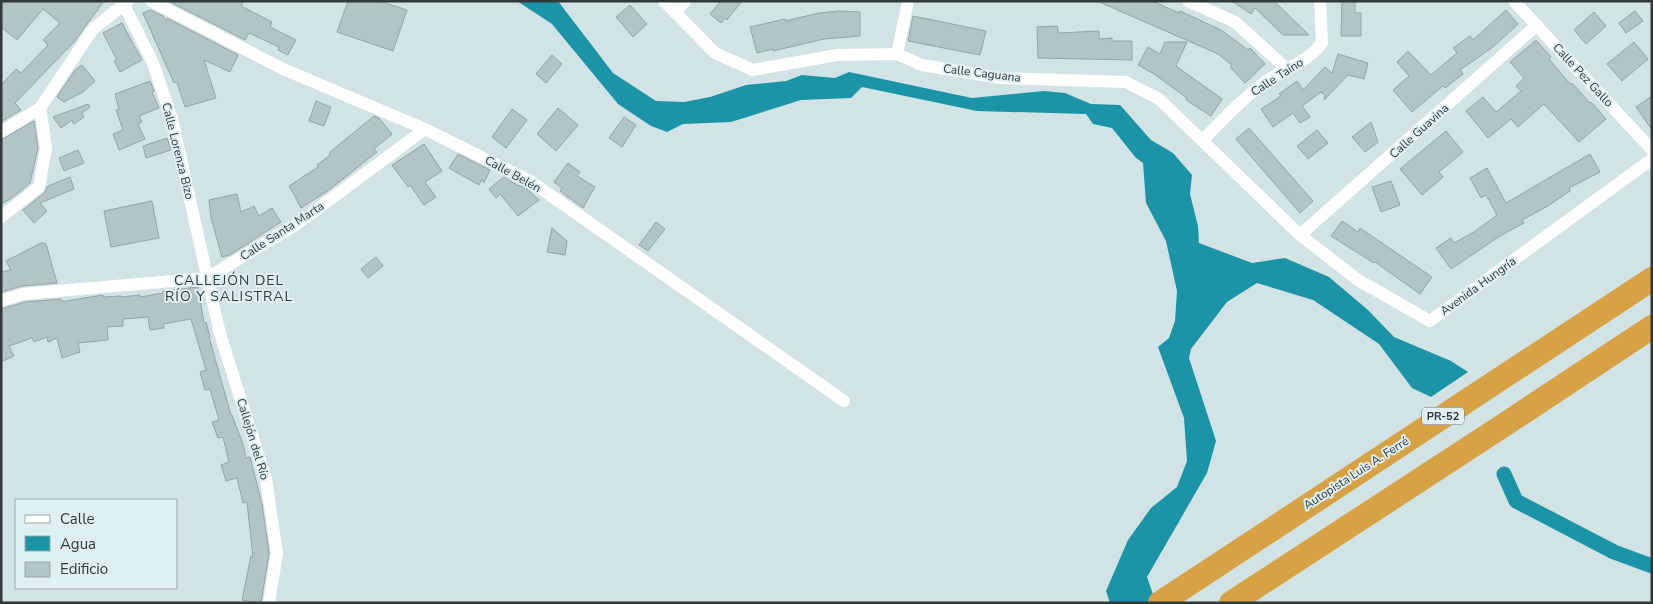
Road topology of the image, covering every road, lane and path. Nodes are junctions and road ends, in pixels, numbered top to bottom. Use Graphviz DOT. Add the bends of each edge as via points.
graph roads {
  1 [pos="151,1"];
  2 [pos="664,1"];
  3 [pos="685,1"];
  4 [pos="908,1"];
  5 [pos="1188,1"];
  6 [pos="1320,1"];
  7 [pos="1514,1"];
  8 [pos="124,2"];
  9 [pos="675,13"];
  10 [pos="1537,25"];
  11 [pos="897,54"];
  12 [pos="1287,70"];
  13 [pos="40,108"];
  14 [pos="425,129"];
  15 [pos="1,132"];
  16 [pos="1202,141"];
  17 [pos="1652,150"];
  18 [pos="1652,158"];
  19 [pos="1,217"];
  20 [pos="1300,235"];
  21 [pos="207,278"];
  22 [pos="1652,279"];
  23 [pos="1,301"];
  24 [pos="1652,327"];
  25 [pos="844,401"];
  26 [pos="269,603"];
  27 [pos="1160,603"];
  28 [pos="1231,603"];
  1 -- 14 [label="street, Calle Belén" via="283,69"];
  2 -- 9 [label="street, Calle Caguana"];
  3 -- 9 [label="street"];
  4 -- 11 [label="street"];
  5 -- 12 [label="street" via="1235,22"];
  6 -- 12 [label="street, Calle Taíno" via="1322,43 1315,52"];
  7 -- 10 [label="street, Calle Pez Gallo"];
  8 -- 13 [label="street" via="93,29"];
  8 -- 21 [label="street, Calle Lorenza Bizo" via="153,64 172,119"];
  9 -- 11 [label="street, Calle Caguana" via="715,53 753,70 837,55"];
  10 -- 17 [label="street, Calle Pez Gallo"];
  10 -- 20 [label="street, Calle Guavina"];
  11 -- 16 [label="street, Calle Caguana" via="922,64 1000,78 1126,82 1159,99"];
  12 -- 16 [label="street, Calle Taíno" via="1236,105"];
  13 -- 15 [label="street"];
  13 -- 19 [label="street" via="46,148 39,187"];
  14 -- 21 [label="street, Calle Santa Marta" via="297,224"];
  14 -- 25 [label="street, Calle Belén" via="530,181"];
  16 -- 20 [label="street, Calle Caguana"];
  18 -- 20 [label="street, Avenida Hungría" via="1430,321 1358,280"];
  21 -- 23 [label="street, Calle Santa Marta" via="23,294"];
  21 -- 26 [label="street, Callejón del Río" via="220,334 266,479 277,553"];
  22 -- 27 [label="highway, Autopista Luis A. Ferré / PR-52"];
  24 -- 28 [label="highway"];
}
